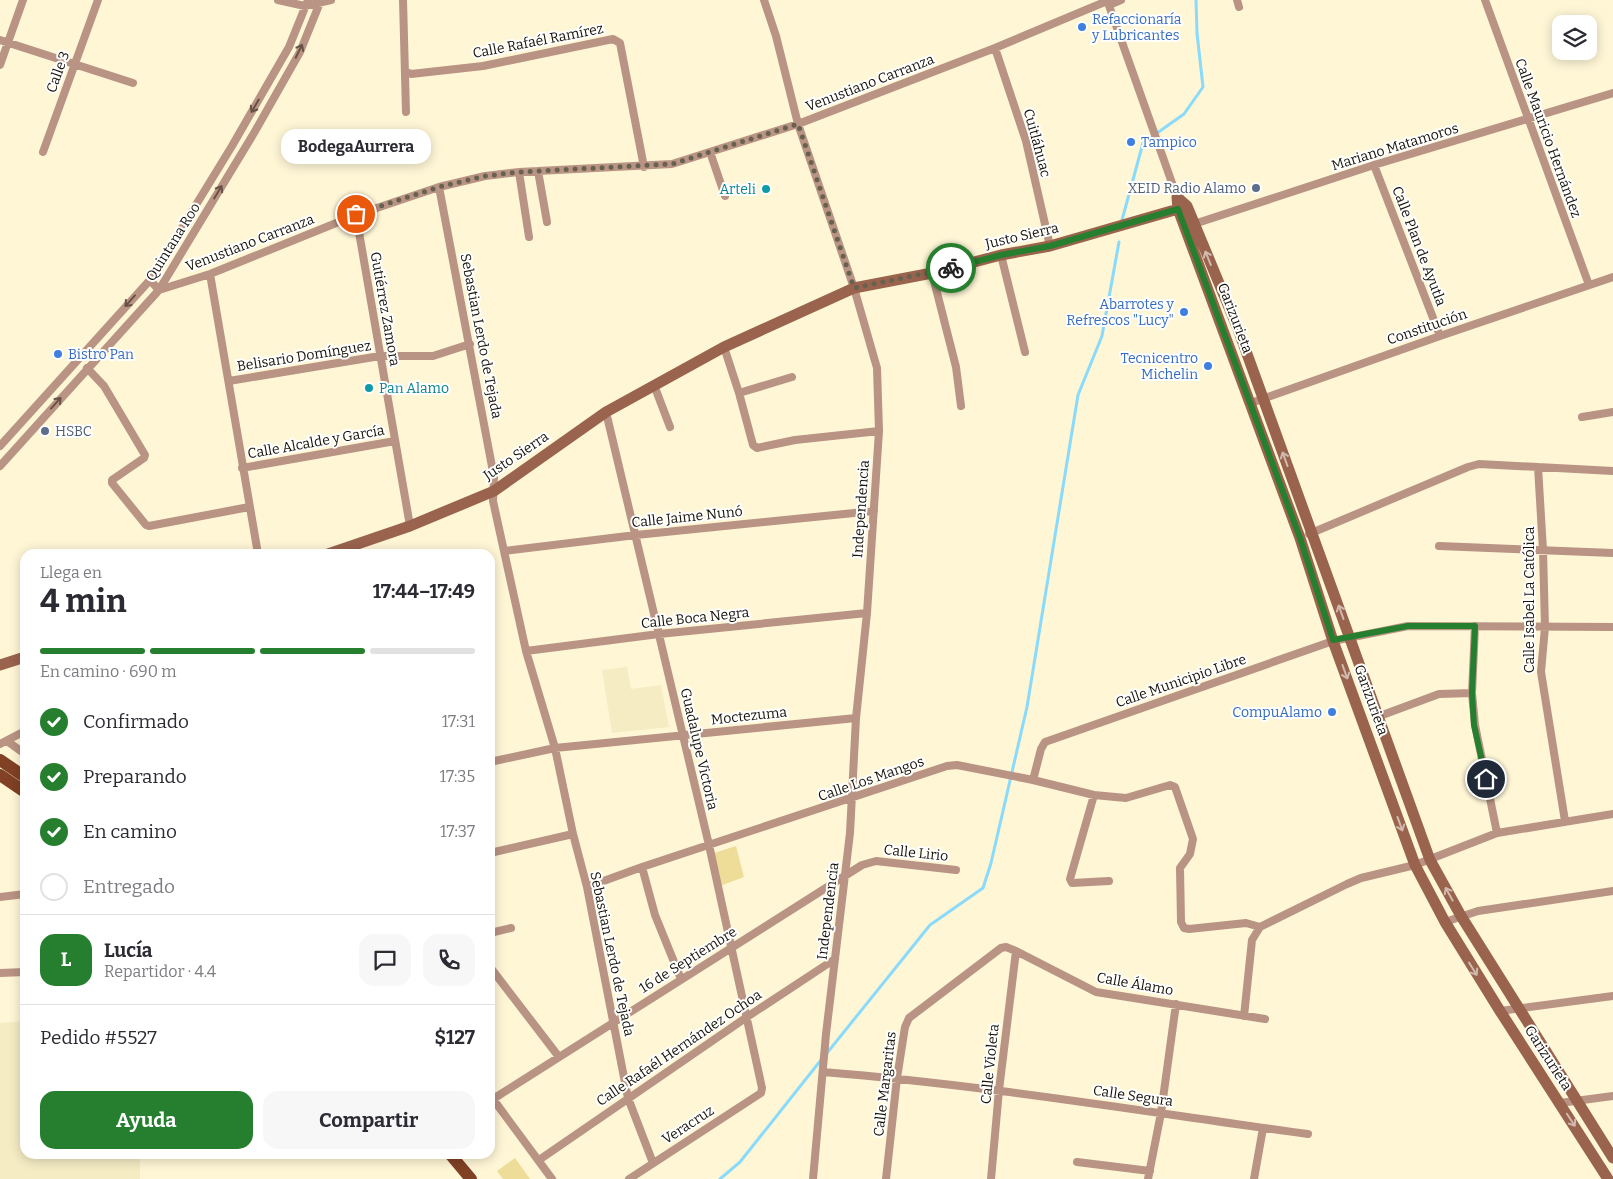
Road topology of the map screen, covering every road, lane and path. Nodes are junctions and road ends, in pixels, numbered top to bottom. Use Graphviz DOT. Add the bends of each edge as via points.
graph roads {
  1 [pos="23,0"];
  2 [pos="98,0"];
  3 [pos="278,0"];
  4 [pos="331,0"];
  5 [pos="403,0"];
  6 [pos="764,0"];
  7 [pos="1120,0"];
  8 [pos="1485,0"];
  9 [pos="320,1"];
  10 [pos="1108,2"];
  11 [pos="306,3"];
  12 [pos="4,41"];
  13 [pos="994,48"];
  14 [pos="74,64"];
  15 [pos="0,65"];
  16 [pos="405,71"];
  17 [pos="133,84"];
  18 [pos="1613,93"];
  19 [pos="406,112"];
  20 [pos="1528,119"];
  21 [pos="798,124"];
  22 [pos="43,152"];
  23 [pos="710,152"];
  24 [pos="1374,165"];
  25 [pos="644,167"];
  26 [pos="538,171"];
  27 [pos="519,172"];
  28 [pos="439,187"];
  29 [pos="726,196"];
  30 [pos="1177,197"];
  31 [pos="1183,208"];
  32 [pos="356,214"];
  33 [pos="547,222"];
  34 [pos="1190,226"];
  35 [pos="529,237"];
  36 [pos="1050,246"];
  37 [pos="1001,255"];
  38 [pos="932,273"];
  39 [pos="210,274"];
  40 [pos="1613,278"];
  41 [pos="150,280"];
  42 [pos="1589,285"];
  43 [pos="854,288"];
  44 [pos="159,290"];
  45 [pos="1440,336"];
  46 [pos="470,344"];
  47 [pos="724,347"];
  48 [pos="1025,352"];
  49 [pos="380,356"];
  50 [pos="87,368"];
  51 [pos="792,377"];
  52 [pos="229,381"];
  53 [pos="654,385"];
  54 [pos="739,393"];
  55 [pos="1262,399"];
  56 [pos="1251,403"];
  57 [pos="961,406"];
  58 [pos="606,412"];
  59 [pos="1613,412"];
  60 [pos="1582,417"];
  61 [pos="670,427"];
  62 [pos="879,430"];
  63 [pos="395,441"];
  64 [pos="0,446"];
  65 [pos="0,466"];
  66 [pos="1538,467"];
  67 [pos="242,468"];
  68 [pos="1613,470"];
  69 [pos="494,491"];
  70 [pos="249,507"];
  71 [pos="874,511"];
  72 [pos="410,526"];
  73 [pos="1312,533"];
  74 [pos="636,535"];
  75 [pos="1300,538"];
  76 [pos="1439,546"];
  77 [pos="257,549"];
  78 [pos="343,549"];
  79 [pos="1544,550"];
  80 [pos="504,551"];
  81 [pos="1613,553"];
  82 [pos="867,613"];
  83 [pos="1475,626"];
  84 [pos="1544,627"];
  85 [pos="1613,627"];
  86 [pos="659,634"];
  87 [pos="1350,637"];
  88 [pos="1333,640"];
  89 [pos="526,651"];
  90 [pos="20,659"];
  91 [pos="0,665"];
  92 [pos="1472,693"];
  93 [pos="1377,717"];
  94 [pos="856,718"];
  95 [pos="20,734"];
  96 [pos="683,736"];
  97 [pos="3,743"];
  98 [pos="555,748"];
  99 [pos="20,752"];
  100 [pos="0,760"];
  101 [pos="495,761"];
  102 [pos="20,774"];
  103 [pos="0,775"];
  104 [pos="1033,780"];
  105 [pos="20,789"];
  106 [pos="1094,795"];
  107 [pos="852,798"];
  108 [pos="1613,814"];
  109 [pos="1565,822"];
  110 [pos="1497,832"];
  111 [pos="573,834"];
  112 [pos="709,846"];
  113 [pos="495,852"];
  114 [pos="1430,860"];
  115 [pos="1415,865"];
  116 [pos="642,867"];
  117 [pos="956,870"];
  118 [pos="846,875"];
  119 [pos="1109,881"];
  120 [pos="587,887"];
  121 [pos="1613,891"];
  122 [pos="20,895"];
  123 [pos="0,897"];
  124 [pos="1461,916"];
  125 [pos="1445,922"];
  126 [pos="1260,927"];
  127 [pos="511,928"];
  128 [pos="495,932"];
  129 [pos="731,948"];
  130 [pos="1001,948"];
  131 [pos="1016,951"];
  132 [pos="835,959"];
  133 [pos="20,972"];
  134 [pos="0,973"];
  135 [pos="495,974"];
  136 [pos="681,979"];
  137 [pos="1613,996"];
  138 [pos="1176,1004"];
  139 [pos="1518,1009"];
  140 [pos="1500,1011"];
  141 [pos="1244,1016"];
  142 [pos="747,1017"];
  143 [pos="1265,1019"];
  144 [pos="614,1023"];
  145 [pos="559,1057"];
  146 [pos="823,1068"];
  147 [pos="897,1078"];
  148 [pos="999,1090"];
  149 [pos="761,1093"];
  150 [pos="495,1095"];
  151 [pos="1613,1096"];
  152 [pos="628,1098"];
  153 [pos="495,1101"];
  154 [pos="1576,1101"];
  155 [pos="1560,1103"];
  156 [pos="1160,1112"];
  157 [pos="1263,1128"];
  158 [pos="1308,1134"];
  159 [pos="1613,1158"];
  160 [pos="454,1159"];
  161 [pos="539,1160"];
  162 [pos="1077,1162"];
  163 [pos="653,1163"];
  164 [pos="1149,1175"];
  165 [pos="471,1179"];
  166 [pos="552,1179"];
  167 [pos="630,1179"];
  168 [pos="813,1179"];
  169 [pos="886,1179"];
  170 [pos="991,1179"];
  171 [pos="1254,1179"];
  172 [pos="1608,1179"];
  1 -- 12 [label="street"];
  2 -- 14 [label="street, Calle 3"];
  3 -- 11 [label="street"];
  4 -- 9 [label="street"];
  5 -- 16 [label="street"];
  6 -- 21 [label="street, Independencia"];
  7 -- 10 [label="street, Venustiano Carranza"];
  8 -- 20 [label="street, Calle Mauricio Hernández"];
  9 -- 11 [label="street"];
  44 -- 9 [label="street, Quintana Roo, one-way" via="300,52"];
  10 -- 13 [label="street, Venustiano Carranza"];
  10 -- 30 [label="street, Garizurieta"];
  11 -- 41 [label="street, Quintana Roo, one-way" via="290,47"];
  12 -- 14 [label="street"];
  12 -- 15 [label="street"];
  13 -- 21 [label="street, Venustiano Carranza"];
  13 -- 36 [label="street, Cuitláhuac" via="1026,141"];
  14 -- 17 [label="street"];
  14 -- 22 [label="street, Calle 3"];
  16 -- 19 [label="street"];
  16 -- 25 [label="street, Calle Rafaél Ramírez" via="411,74 483,66 613,39 620,43"];
  18 -- 20 [label="street, Mariano Matamoros"];
  20 -- 24 [label="street, Mariano Matamoros"];
  20 -- 42 [label="street, Calle Mauricio Hernández"];
  21 -- 23 [label="street, Venustiano Carranza"];
  21 -- 43 [label="street, Independencia"];
  23 -- 25 [label="street, Venustiano Carranza" via="672,164"];
  23 -- 29 [label="street"];
  24 -- 34 [label="street, Mariano Matamoros"];
  24 -- 45 [label="street, Calle Plan de Ayutla"];
  25 -- 26 [label="street, Venustiano Carranza"];
  26 -- 27 [label="street, Venustiano Carranza"];
  26 -- 33 [label="street"];
  27 -- 28 [label="street, Venustiano Carranza"];
  27 -- 35 [label="street"];
  28 -- 32 [label="street, Venustiano Carranza"];
  28 -- 46 [label="street, Sebastian Lerdo de Tejada"];
  30 -- 31 [label="main road, Garizurieta"];
  31 -- 34 [label="main road, Garizurieta"];
  31 -- 36 [label="main road, Justo Sierra"];
  32 -- 39 [label="street, Venustiano Carranza"];
  32 -- 49 [label="street, Gutiérrez Zamora"];
  55 -- 34 [label="main road, Garizurieta, one-way" via="1238,329"];
  34 -- 56 [label="main road, Garizurieta"];
  36 -- 37 [label="main road, Justo Sierra"];
  37 -- 38 [label="main road, Justo Sierra"];
  37 -- 48 [label="street"];
  38 -- 43 [label="main road, Justo Sierra"];
  38 -- 57 [label="street" via="956,367"];
  39 -- 44 [label="street, Venustiano Carranza"];
  39 -- 52 [label="street"];
  40 -- 42 [label="street, Constitución"];
  41 -- 44 [label="street"];
  41 -- 64 [label="street, Quintana Roo, one-way"];
  42 -- 45 [label="street, Constitución"];
  43 -- 47 [label="main road, Justo Sierra"];
  43 -- 62 [label="street, Independencia" via="877,368"];
  44 -- 50 [label="street, Quintana Roo"];
  45 -- 55 [label="street, Constitución"];
  46 -- 49 [label="street, Belisario Domínguez" via="433,356"];
  46 -- 69 [label="street, Sebastian Lerdo de Tejada"];
  47 -- 53 [label="main road, Justo Sierra"];
  47 -- 54 [label="street"];
  49 -- 52 [label="street, Belisario Domínguez"];
  49 -- 63 [label="street, Gutiérrez Zamora"];
  65 -- 50 [label="street, Quintana Roo, one-way"];
  50 -- 70 [label="street" via="104,386 145,455 112,483 146,525"];
  51 -- 54 [label="street"];
  52 -- 67 [label="street"];
  53 -- 58 [label="main road, Justo Sierra"];
  53 -- 61 [label="street"];
  54 -- 62 [label="street" via="753,445 757,448"];
  55 -- 56 [label="street, Constitución"];
  73 -- 55 [label="main road, Garizurieta, one-way"];
  56 -- 75 [label="main road, Garizurieta"];
  58 -- 69 [label="main road, Justo Sierra"];
  58 -- 74 [label="street, Guadalupe Victoria"];
  59 -- 60 [label="street"];
  62 -- 71 [label="street, Independencia"];
  63 -- 67 [label="street, Calle Alcalde y García"];
  63 -- 72 [label="street, Gutiérrez Zamora"];
  66 -- 68 [label="street"];
  66 -- 73 [label="street" via="1479,464 1468,467"];
  66 -- 79 [label="street, Calle Isabel La Católica"];
  67 -- 70 [label="street"];
  69 -- 72 [label="main road, Justo Sierra"];
  69 -- 80 [label="street, Sebastian Lerdo de Tejada" via="493,501"];
  70 -- 77 [label="street"];
  71 -- 74 [label="street, Calle Jaime Nunó"];
  71 -- 82 [label="street, Independencia"];
  72 -- 78 [label="main road, Justo Sierra"];
  73 -- 75 [label="street"];
  87 -- 73 [label="main road, Garizurieta, one-way"];
  74 -- 80 [label="street, Calle Jaime Nunó"];
  74 -- 86 [label="street, Guadalupe Victoria"];
  75 -- 88 [label="main road, Garizurieta"];
  76 -- 79 [label="street"];
  79 -- 81 [label="street"];
  79 -- 84 [label="street, Calle Isabel La Católica"];
  80 -- 89 [label="street, Sebastian Lerdo de Tejada"];
  82 -- 86 [label="street, Calle Boca Negra"];
  82 -- 94 [label="street, Independencia"];
  83 -- 84 [label="street, Calle Municipio Libre"];
  83 -- 87 [label="street, Calle Municipio Libre" via="1408,626"];
  83 -- 92 [label="street"];
  84 -- 85 [label="street, Calle Municipio Libre"];
  84 -- 109 [label="street, Calle Isabel La Católica" via="1541,672"];
  86 -- 89 [label="street, Calle Boca Negra"];
  86 -- 96 [label="street, Guadalupe Victoria"];
  87 -- 88 [label="street, Calle Municipio Libre"];
  87 -- 93 [label="main road, Garizurieta"];
  88 -- 104 [label="street, Calle Municipio Libre" via="1045,742"];
  88 -- 115 [label="main road, Garizurieta, one-way"];
  89 -- 98 [label="street, Sebastian Lerdo de Tejada"];
  90 -- 91 [label="main road"];
  92 -- 93 [label="street" via="1439,694"];
  92 -- 110 [label="street" via="1474,725"];
  93 -- 114 [label="main road, Garizurieta"];
  94 -- 96 [label="street, Moctezuma"];
  94 -- 107 [label="street, Independencia"];
  95 -- 97 [label="street"];
  96 -- 98 [label="street, Moctezuma"];
  96 -- 112 [label="street, Guadalupe Victoria"];
  97 -- 99 [label="street"];
  98 -- 101 [label="street, Moctezuma"];
  98 -- 111 [label="street, Sebastian Lerdo de Tejada"];
  100 -- 102 [label="main road"];
  103 -- 105 [label="main road"];
  104 -- 106 [label="street, Calle Los Mangos"];
  104 -- 107 [label="street, Calle Los Mangos" via="957,765"];
  106 -- 119 [label="street" via="1070,879 1072,882"];
  106 -- 126 [label="street, Calle Los Mangos" via="1126,798 1170,785 1175,787 1193,839 1190,854 1180,868 1181,922 1184,928 1246,923"];
  107 -- 112 [label="street, Calle Los Mangos"];
  107 -- 118 [label="street, Independencia"];
  108 -- 109 [label="street"];
  109 -- 110 [label="street"];
  110 -- 114 [label="street"];
  111 -- 113 [label="street"];
  111 -- 120 [label="street, Sebastian Lerdo de Tejada"];
  112 -- 116 [label="street, Calle Los Mangos"];
  112 -- 129 [label="street, Guadalupe Victoria"];
  114 -- 115 [label="street"];
  124 -- 114 [label="main road, Garizurieta, one-way"];
  115 -- 125 [label="main road, Garizurieta"];
  115 -- 126 [label="street" via="1361,878"];
  116 -- 120 [label="street, Calle Los Mangos"];
  116 -- 136 [label="street" via="656,915"];
  117 -- 118 [label="street, Calle Lirio" via="876,861"];
  118 -- 129 [label="street, 16 de Septiembre"];
  118 -- 132 [label="street, Independencia"];
  120 -- 144 [label="street, Sebastian Lerdo de Tejada"];
  121 -- 124 [label="street"];
  122 -- 123 [label="street"];
  124 -- 125 [label="street"];
  124 -- 139 [label="main road, Garizurieta"];
  125 -- 140 [label="main road, Garizurieta, one-way"];
  126 -- 141 [label="street" via="1252,940"];
  127 -- 128 [label="street"];
  129 -- 136 [label="street, 16 de Septiembre"];
  129 -- 142 [label="street, Guadalupe Victoria"];
  130 -- 131 [label="street, Calle Álamo"];
  130 -- 147 [label="street, Calle Margaritas" via="909,1018"];
  131 -- 138 [label="street, Calle Álamo" via="1096,992"];
  131 -- 148 [label="street, Calle Violeta"];
  132 -- 142 [label="street, Calle Rafaél Hernández Ochoa"];
  132 -- 146 [label="street, Independencia"];
  133 -- 134 [label="street"];
  135 -- 145 [label="street"];
  136 -- 144 [label="street, 16 de Septiembre"];
  137 -- 139 [label="street"];
  138 -- 141 [label="street, Calle Álamo"];
  138 -- 156 [label="street"];
  139 -- 140 [label="street"];
  139 -- 154 [label="main road, Garizurieta"];
  140 -- 155 [label="main road, Garizurieta"];
  141 -- 143 [label="street, Calle Álamo"];
  142 -- 149 [label="street, Guadalupe Victoria"];
  142 -- 152 [label="street, Calle Rafaél Hernández Ochoa"];
  144 -- 145 [label="street, 16 de Septiembre"];
  144 -- 152 [label="street, Sebastian Lerdo de Tejada"];
  145 -- 150 [label="street, 16 de Septiembre"];
  146 -- 147 [label="street, Calle Segura"];
  146 -- 168 [label="street, Independencia"];
  147 -- 148 [label="street, Calle Segura"];
  147 -- 169 [label="street, Calle Margaritas"];
  148 -- 156 [label="street, Calle Segura"];
  148 -- 170 [label="street, Calle Violeta"];
  149 -- 163 [label="street, Veracruz"];
  151 -- 154 [label="street"];
  152 -- 161 [label="street, Calle Rafaél Hernández Ochoa"];
  152 -- 163 [label="street, Sebastian Lerdo de Tejada"];
  153 -- 161 [label="street"];
  154 -- 155 [label="street"];
  154 -- 159 [label="main road, Garizurieta"];
  155 -- 172 [label="main road, Garizurieta, one-way"];
  156 -- 157 [label="street, Calle Segura"];
  156 -- 164 [label="street"];
  157 -- 158 [label="street, Calle Segura"];
  157 -- 171 [label="street"];
  160 -- 165 [label="main road"];
  161 -- 166 [label="street"];
  162 -- 164 [label="street"];
  163 -- 167 [label="street, Veracruz"];
}
